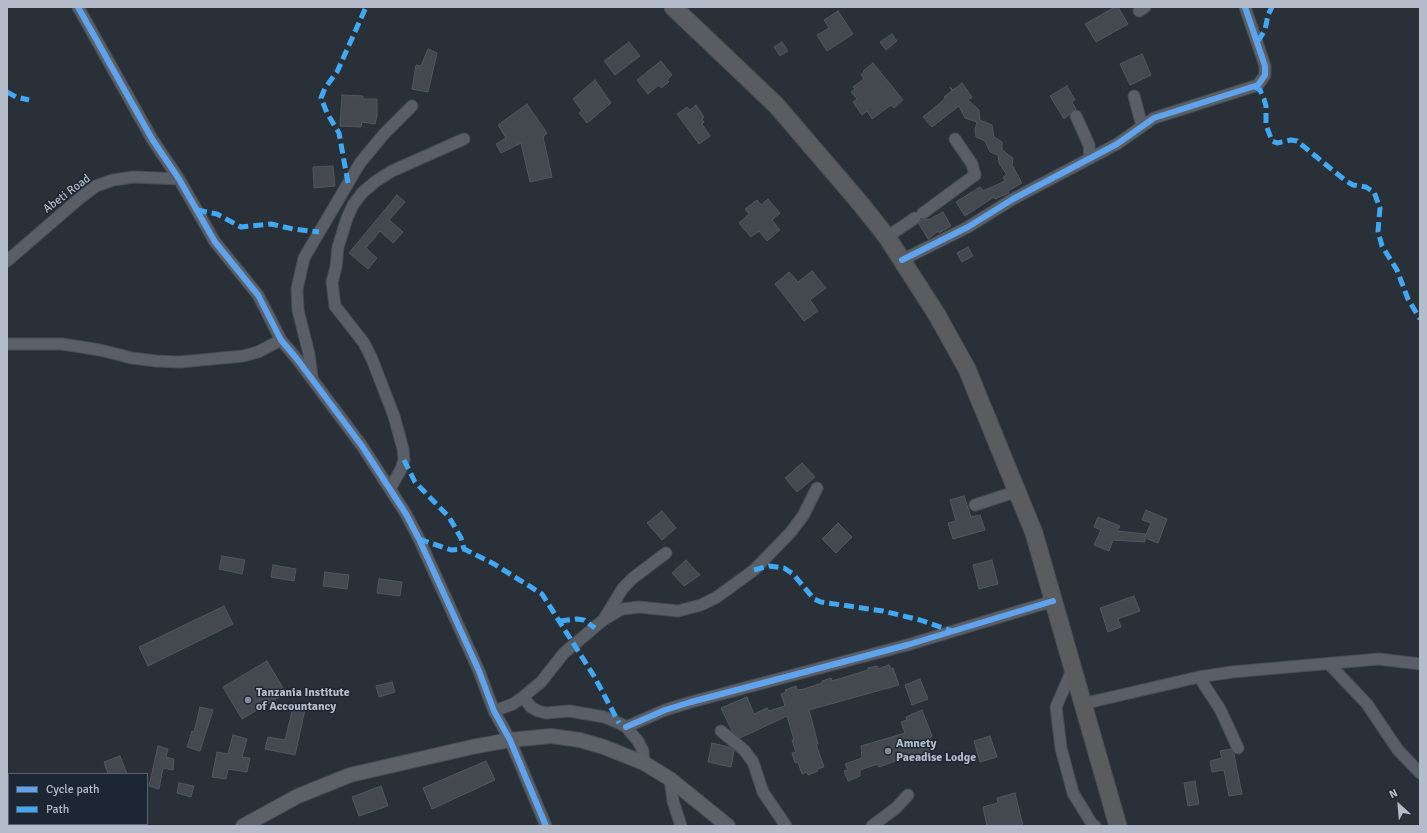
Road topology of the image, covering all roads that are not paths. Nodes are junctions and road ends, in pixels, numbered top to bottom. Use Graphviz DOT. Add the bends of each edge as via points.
graph roads {
  1 [pos="78,7"];
  2 [pos="673,7"];
  3 [pos="1245,7"];
  4 [pos="1134,96"];
  5 [pos="412,106"];
  6 [pos="1076,116"];
  7 [pos="1142,126"];
  8 [pos="464,139"];
  9 [pos="955,139"];
  10 [pos="1090,157"];
  11 [pos="178,179"];
  12 [pos="887,237"];
  13 [pos="902,260"];
  14 [pos="7,261"];
  15 [pos="281,340"];
  16 [pos="7,344"];
  17 [pos="312,380"];
  18 [pos="390,488"];
  19 [pos="818,488"];
  20 [pos="1018,491"];
  21 [pos="975,505"];
  22 [pos="666,553"];
  23 [pos="1053,601"];
  24 [pos="602,621"];
  25 [pos="1420,664"];
  26 [pos="1330,665"];
  27 [pos="1072,670"];
  28 [pos="1199,677"];
  29 [pos="523,697"];
  30 [pos="1082,704"];
  31 [pos="494,711"];
  32 [pos="626,727"];
  33 [pos="721,731"];
  34 [pos="510,740"];
  35 [pos="1238,748"];
  36 [pos="644,763"];
  37 [pos="1420,772"];
  38 [pos="670,780"];
  39 [pos="908,795"];
  40 [pos="243,826"];
  41 [pos="546,826"];
  42 [pos="681,826"];
  43 [pos="728,826"];
  44 [pos="786,826"];
  45 [pos="872,826"];
  46 [pos="1096,826"];
  47 [pos="1118,826"];
  1 -- 11 [label="street" via="152,139"];
  2 -- 12 [label="highway" via="776,105"];
  3 -- 7 [label="street" via="1265,66 1262,81 1255,87 1154,118"];
  4 -- 7 [label="street"];
  5 -- 17 [label="street" via="360,163 304,258 297,289 298,310 309,354"];
  6 -- 10 [label="street"];
  7 -- 10 [label="street" via="1117,144"];
  8 -- 18 [label="street" via="392,171 362,193 347,218 338,247 332,282 335,306 364,344 372,359 403,449 404,460 401,469"];
  9 -- 12 [label="street" via="972,164 974,175"];
  10 -- 13 [label="street"];
  11 -- 14 [label="street, Abeti Road" via="134,177 96,186"];
  11 -- 15 [label="street" via="215,242 258,295"];
  12 -- 13 [label="highway"];
  13 -- 20 [label="highway" via="967,368"];
  15 -- 16 [label="street" via="258,352 243,356 180,362 144,360 62,344"];
  15 -- 17 [label="street"];
  17 -- 18 [label="street"];
  18 -- 31 [label="street" via="419,539 479,671"];
  19 -- 24 [label="street" via="803,516 790,533 754,570 717,597 701,606 678,611 639,607 623,609"];
  20 -- 21 [label="street"];
  20 -- 23 [label="highway" via="1034,533"];
  22 -- 24 [label="street" via="623,588"];
  23 -- 27 [label="highway"];
  23 -- 32 [label="street" via="907,645 691,702"];
  24 -- 29 [label="street" via="564,653 541,682"];
  25 -- 26 [label="street" via="1379,659"];
  26 -- 28 [label="street"];
  26 -- 37 [label="street" via="1367,704 1398,750"];
  27 -- 30 [label="highway"];
  27 -- 46 [label="street" via="1056,707 1061,748 1074,793 1092,824"];
  28 -- 30 [label="street"];
  28 -- 35 [label="street" via="1220,709"];
  29 -- 31 [label="street"];
  29 -- 32 [label="street" via="538,711 569,711 604,717"];
  30 -- 47 [label="highway"];
  31 -- 34 [label="street"];
  32 -- 36 [label="street" via="642,746"];
  33 -- 44 [label="street" via="744,750 753,762 763,792"];
  34 -- 36 [label="main road" via="551,736 580,740"];
  34 -- 40 [label="main road" via="432,755 350,775 298,796"];
  34 -- 41 [label="street"];
  36 -- 38 [label="main road"];
  38 -- 42 [label="street"];
  38 -- 43 [label="main road"];
  39 -- 45 [label="street" via="892,812"];
}
